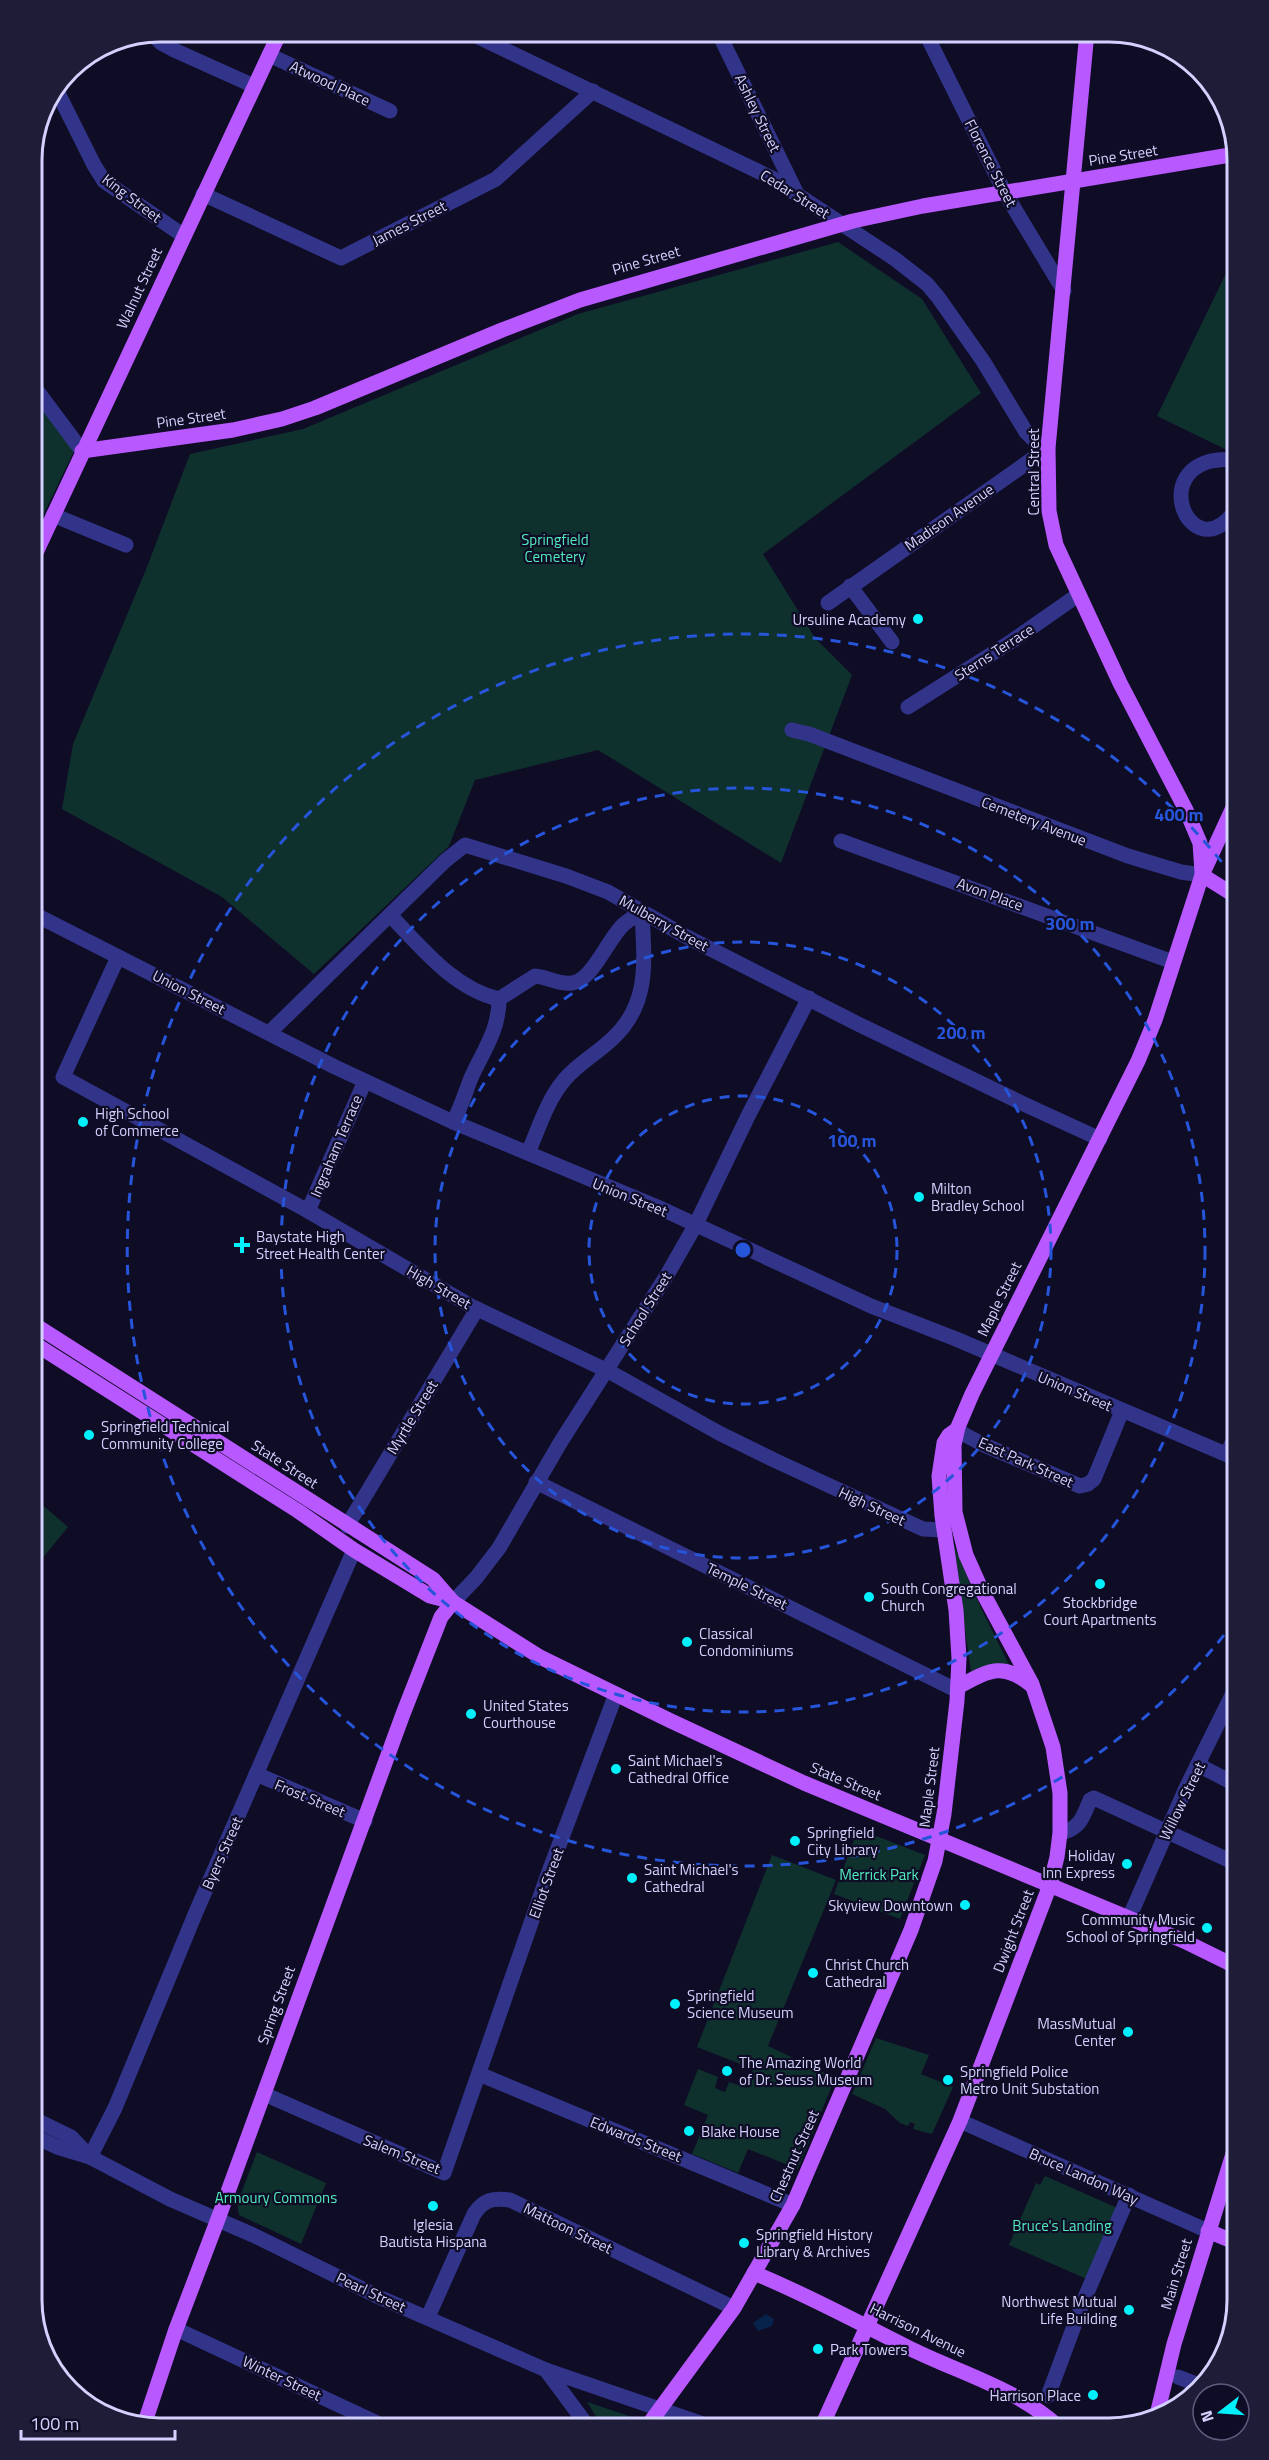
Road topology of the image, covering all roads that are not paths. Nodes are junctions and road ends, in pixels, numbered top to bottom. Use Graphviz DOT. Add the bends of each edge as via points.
graph roads {
  1 [pos="160,42"];
  2 [pos="275,42"];
  3 [pos="489,42"];
  4 [pos="723,42"];
  5 [pos="930,42"];
  6 [pos="1085,42"];
  7 [pos="269,54"];
  8 [pos="254,86"];
  9 [pos="593,91"];
  10 [pos="60,98"];
  11 [pos="390,111"];
  12 [pos="1227,156"];
  13 [pos="1073,181"];
  14 [pos="1005,193"];
  15 [pos="204,194"];
  16 [pos="797,194"];
  17 [pos="843,223"];
  18 [pos="184,236"];
  19 [pos="1064,291"];
  20 [pos="42,397"];
  21 [pos="1048,448"];
  22 [pos="82,451"];
  23 [pos="1227,460"];
  24 [pos="52,515"];
  25 [pos="1227,520"];
  26 [pos="42,528"];
  27 [pos="42,538"];
  28 [pos="126,545"];
  29 [pos="850,586"];
  30 [pos="1078,595"];
  31 [pos="828,603"];
  32 [pos="892,642"];
  33 [pos="908,707"];
  34 [pos="792,730"];
  35 [pos="1227,822"];
  36 [pos="841,841"];
  37 [pos="1202,875"];
  38 [pos="1227,890"];
  39 [pos="642,912"];
  40 [pos="390,915"];
  41 [pos="42,918"];
  42 [pos="118,957"];
  43 [pos="1173,962"];
  44 [pos="809,998"];
  45 [pos="499,999"];
  46 [pos="269,1033"];
  47 [pos="365,1081"];
  48 [pos="453,1122"];
  49 [pos="1100,1138"];
  50 [pos="528,1153"];
  51 [pos="308,1211"];
  52 [pos="695,1226"];
  53 [pos="477,1309"];
  54 [pos="42,1329"];
  55 [pos="42,1348"];
  56 [pos="993,1355"];
  57 [pos="606,1371"];
  58 [pos="1122,1411"];
  59 [pos="956,1430"];
  60 [pos="1227,1455"];
  61 [pos="536,1482"];
  62 [pos="347,1526"];
  63 [pos="944,1530"];
  64 [pos="354,1550"];
  65 [pos="453,1602"];
  66 [pos="1033,1687"];
  67 [pos="958,1689"];
  68 [pos="616,1694"];
  69 [pos="1227,1716"];
  70 [pos="1198,1765"];
  71 [pos="256,1774"];
  72 [pos="1227,1780"];
  73 [pos="365,1821"];
  74 [pos="1167,1830"];
  75 [pos="1060,1833"];
  76 [pos="940,1840"];
  77 [pos="1227,1859"];
  78 [pos="1050,1885"];
  79 [pos="1129,1918"];
  80 [pos="1227,1962"];
  81 [pos="479,2074"];
  82 [pos="264,2094"];
  83 [pos="960,2121"];
  84 [pos="42,2123"];
  85 [pos="42,2140"];
  86 [pos="90,2157"];
  87 [pos="1227,2174"];
  88 [pos="1129,2194"];
  89 [pos="793,2205"];
  90 [pos="218,2219"];
  91 [pos="1208,2231"];
  92 [pos="1227,2238"];
  93 [pos="754,2272"];
  94 [pos="734,2308"];
  95 [pos="1080,2309"];
  96 [pos="429,2317"];
  97 [pos="869,2326"];
  98 [pos="1074,2326"];
  99 [pos="176,2329"];
  100 [pos="546,2370"];
  101 [pos="1178,2377"];
  102 [pos="1191,2382"];
  103 [pos="1048,2396"];
  104 [pos="1158,2407"];
  105 [pos="659,2410"];
  106 [pos="147,2417"];
  107 [pos="367,2418"];
  108 [pos="582,2418"];
  109 [pos="653,2418"];
  110 [pos="684,2418"];
  111 [pos="826,2418"];
  112 [pos="1048,2418"];
  1 -- 8 [label="street"];
  2 -- 7 [label="main road, Walnut Street"];
  3 -- 9 [label="street, Cedar Street"];
  4 -- 16 [label="street, Ashley Street"];
  5 -- 14 [label="street, Florence Street"];
  6 -- 13 [label="main road, Central Street"];
  7 -- 8 [label="main road, Walnut Street"];
  7 -- 11 [label="street, Atwood Place"];
  8 -- 15 [label="main road, Walnut Street"];
  9 -- 15 [label="street, James Street" via="496,179 340,258"];
  9 -- 16 [label="street, Cedar Street" via="772,178"];
  10 -- 18 [label="street, King Street" via="104,181"];
  12 -- 13 [label="main road, Pine Street"];
  13 -- 14 [label="main road, Pine Street"];
  13 -- 19 [label="main road, Central Street"];
  14 -- 17 [label="main road, Pine Street"];
  14 -- 19 [label="street, Florence Street"];
  15 -- 18 [label="main road, Walnut Street"];
  16 -- 17 [label="street, Cedar Street"];
  17 -- 21 [label="street, Cedar Street" via="927,284 983,362 1026,432"];
  17 -- 22 [label="main road, Pine Street" via="580,300 282,419 233,430"];
  18 -- 22 [label="main road, Walnut Street"];
  19 -- 21 [label="main road, Central Street"];
  20 -- 22 [label="street"];
  21 -- 29 [label="street, Madison Avenue"];
  21 -- 30 [label="main road, Central Street" via="1053,534"];
  22 -- 24 [label="main road, Walnut Street"];
  23 -- 25 [label="street" via="1198,465 1186,478 1181,495 1186,515 1201,529 1219,528"];
  24 -- 26 [label="main road"];
  24 -- 27 [label="main road, Walnut Street"];
  24 -- 28 [label="street"];
  29 -- 31 [label="street, Madison Avenue"];
  29 -- 32 [label="street"];
  30 -- 33 [label="street, Sterns Terrace"];
  30 -- 37 [label="main road, Central Street" via="1186,810 1200,843"];
  34 -- 37 [label="street, Cemetery Avenue" via="1128,856"];
  35 -- 37 [label="main road, Maple Street"];
  36 -- 43 [label="street, Avon Place"];
  37 -- 38 [label="main road"];
  37 -- 43 [label="main road, Maple Street"];
  39 -- 40 [label="street, Mulberry Street" via="587,883 465,845"];
  39 -- 44 [label="street, Mulberry Street"];
  39 -- 45 [label="street" via="623,924 582,980 569,983 536,976"];
  39 -- 50 [label="street" via="644,976 633,1014 619,1033 561,1084"];
  40 -- 45 [label="street" via="465,986 482,996"];
  40 -- 46 [label="street, Mulberry Street"];
  41 -- 42 [label="street, Union Street"];
  42 -- 46 [label="street, Union Street"];
  42 -- 51 [label="street, High Street" via="63,1077"];
  43 -- 49 [label="main road, Maple Street" via="1145,1046"];
  44 -- 49 [label="street, Mulberry Street" via="1028,1107"];
  44 -- 52 [label="street, School Street"];
  45 -- 48 [label="street" via="490,1042"];
  46 -- 47 [label="street, Union Street"];
  47 -- 48 [label="street, Union Street"];
  47 -- 51 [label="street, Ingraham Terrace"];
  48 -- 50 [label="street, Union Street"];
  49 -- 56 [label="main road, Maple Street"];
  50 -- 52 [label="street, Union Street"];
  51 -- 53 [label="street, High Street"];
  52 -- 56 [label="street, Union Street" via="871,1306"];
  52 -- 57 [label="street, School Street"];
  53 -- 57 [label="street, High Street"];
  53 -- 62 [label="street, Myrtle Street"];
  54 -- 62 [label="main road, State Street"];
  55 -- 64 [label="main road, State Street"];
  56 -- 58 [label="street, Union Street"];
  56 -- 59 [label="main road, Maple Street"];
  57 -- 61 [label="street, School Street"];
  57 -- 63 [label="street, High Street" via="799,1472 922,1529"];
  58 -- 59 [label="street, East Park Street" via="1094,1479 1080,1486"];
  58 -- 60 [label="street, Union Street"];
  59 -- 63 [label="main road, Maple Street" via="944,1443 940,1462"];
  59 -- 66 [label="main road, Dwight Street" via="954,1497 963,1545 983,1593"];
  61 -- 65 [label="street, School Street" via="499,1548"];
  61 -- 67 [label="street, Temple Street"];
  62 -- 65 [label="main road, State Street" via="433,1579"];
  63 -- 67 [label="main road, Maple Street" via="958,1626"];
  64 -- 65 [label="main road, State Street" via="430,1596"];
  64 -- 71 [label="street, Byers Street"];
  65 -- 68 [label="main road, State Street" via="540,1657"];
  65 -- 73 [label="main road, Spring Street" via="431,1640"];
  66 -- 67 [label="main road" via="1012,1672 998,1670"];
  66 -- 75 [label="main road, Dwight Street" via="1058,1771"];
  67 -- 76 [label="main road, Maple Street"];
  68 -- 76 [label="main road, State Street" via="783,1773"];
  68 -- 81 [label="street, Elliot Street"];
  69 -- 70 [label="street, Willow Street"];
  70 -- 72 [label="street"];
  70 -- 74 [label="street, Willow Street"];
  71 -- 73 [label="street, Frost Street"];
  71 -- 86 [label="street, Byers Street" via="116,2108"];
  73 -- 82 [label="main road, Spring Street"];
  74 -- 75 [label="street" via="1094,1798 1078,1826"];
  74 -- 77 [label="street"];
  74 -- 79 [label="street, Willow Street"];
  75 -- 78 [label="main road, Dwight Street"];
  76 -- 78 [label="main road, State Street"];
  76 -- 89 [label="main road, Chestnut Street" via="911,1930"];
  78 -- 79 [label="main road, State Street"];
  78 -- 83 [label="main road, Dwight Street"];
  79 -- 80 [label="main road, State Street"];
  81 -- 82 [label="street, Salem Street" via="444,2173"];
  81 -- 89 [label="street, Edwards Street"];
  82 -- 90 [label="main road, Spring Street"];
  83 -- 88 [label="street, Bruce Landon Way"];
  83 -- 97 [label="main road, Dwight Street"];
  84 -- 86 [label="street, Pearl Street" via="71,2137"];
  85 -- 86 [label="street, Pearl Street"];
  86 -- 90 [label="street, Pearl Street"];
  87 -- 91 [label="main road, Main Street"];
  88 -- 91 [label="street, Bruce Landon Way"];
  88 -- 95 [label="street"];
  89 -- 93 [label="main road, Chestnut Street"];
  90 -- 96 [label="street, Pearl Street"];
  90 -- 99 [label="main road, Spring Street"];
  91 -- 92 [label="main road"];
  91 -- 104 [label="main road, Main Street"];
  93 -- 94 [label="main road, Chestnut Street"];
  93 -- 97 [label="main road, Harrison Avenue"];
  94 -- 96 [label="street, Mattoon Street" via="510,2200 493,2199 483,2202 474,2214"];
  94 -- 105 [label="main road, Chestnut Street"];
  96 -- 100 [label="street, Pearl Street"];
  97 -- 111 [label="main road, Dwight Street"];
  97 -- 112 [label="main road, Harrison Avenue" via="913,2350 1004,2389"];
  98 -- 103 [label="street"];
  99 -- 106 [label="main road, Spring Street"];
  99 -- 107 [label="street, Winter Street"];
  100 -- 105 [label="street, Pearl Street"];
  100 -- 108 [label="street"];
  101 -- 102 [label="street"];
  105 -- 109 [label="main road, Chestnut Street"];
  105 -- 110 [label="street, Pearl Street"];
}
